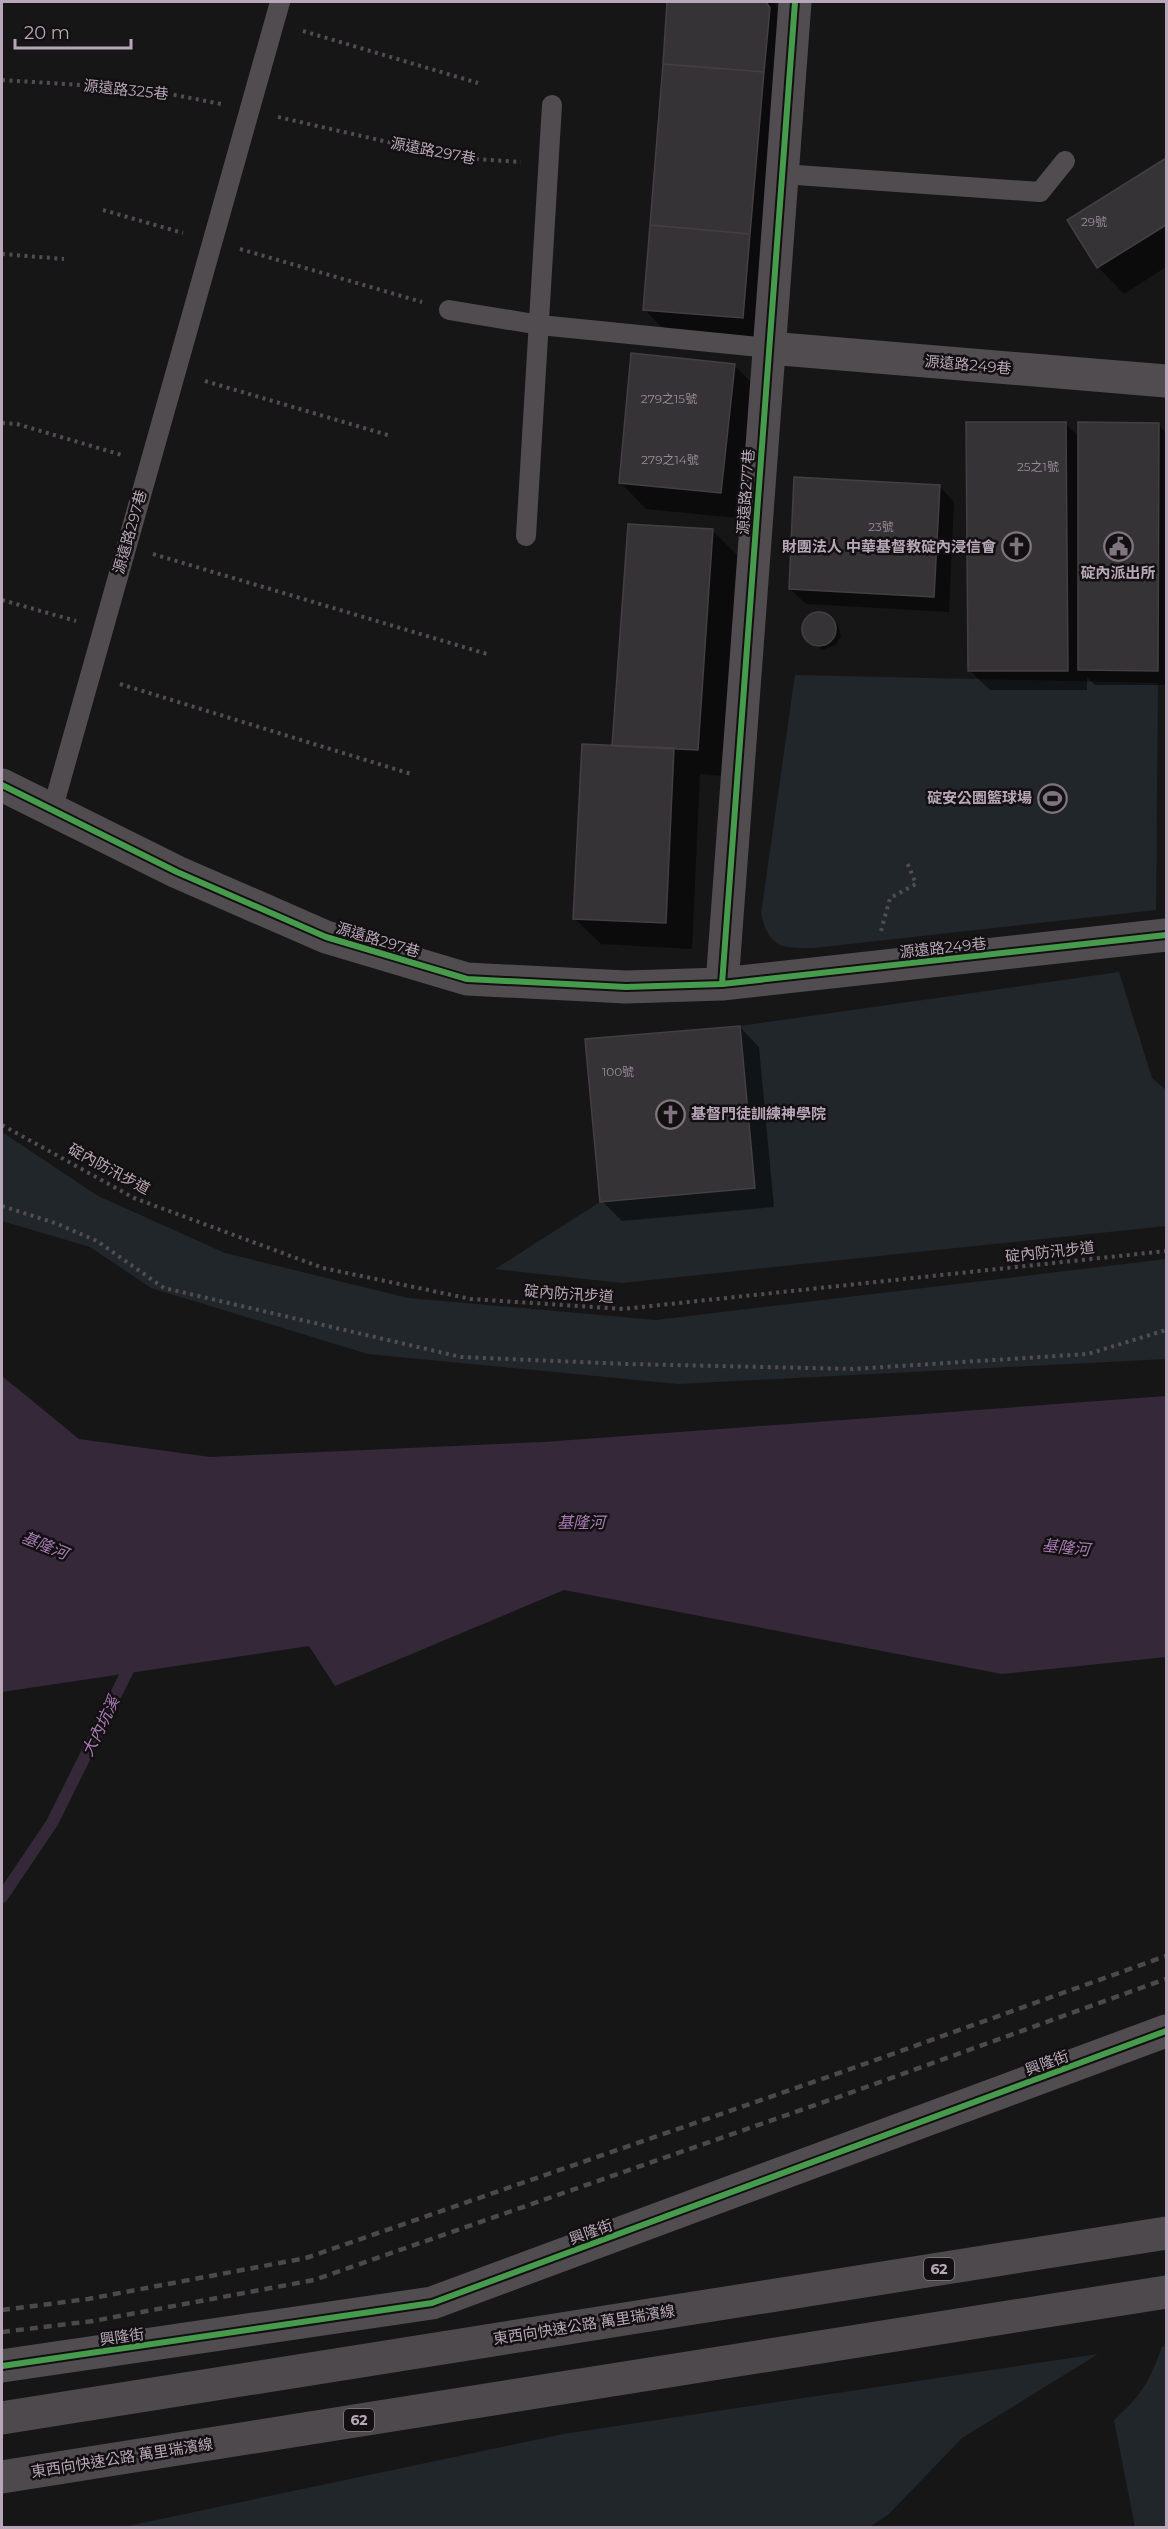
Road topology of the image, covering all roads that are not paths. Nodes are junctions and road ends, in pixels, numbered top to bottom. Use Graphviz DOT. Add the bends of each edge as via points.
graph roads {
  1 [pos="280,2"];
  2 [pos="795,2"];
  3 [pos="552,105"];
  4 [pos="1065,161"];
  5 [pos="782,174"];
  6 [pos="449,310"];
  7 [pos="540,325"];
  8 [pos="769,348"];
  9 [pos="1167,381"];
  10 [pos="526,536"];
  11 [pos="2,785"];
  12 [pos="52,811"];
  13 [pos="1167,935"];
  14 [pos="722,984"];
  15 [pos="1167,2031"];
  16 [pos="1167,2233"];
  17 [pos="1167,2292"];
  18 [pos="2,2366"];
  19 [pos="2,2418"];
  20 [pos="2,2477"];
  1 -- 12 [label="lane, 源遠路297巷"];
  2 -- 5 [label="street, 源遠路277巷"];
  3 -- 7 [label="lane"];
  4 -- 5 [label="lane" via="1040,192"];
  5 -- 8 [label="street, 源遠路277巷"];
  6 -- 7 [label="lane"];
  7 -- 8 [label="lane"];
  7 -- 10 [label="lane"];
  8 -- 9 [label="street, 源遠路249巷"];
  8 -- 14 [label="street, 源遠路277巷"];
  11 -- 12 [label="street"];
  12 -- 14 [label="street, 源遠路297巷" via="177,872 326,937 467,979 626,987"];
  13 -- 14 [label="street, 源遠路249巷"];
  15 -- 18 [label="street, 興隆街" via="432,2303"];
  16 -- 19 [label="highway, 東西向快速公路 萬里瑞濱線 / 62"];
  17 -- 20 [label="highway, 東西向快速公路 萬里瑞濱線 / 62"];
}
